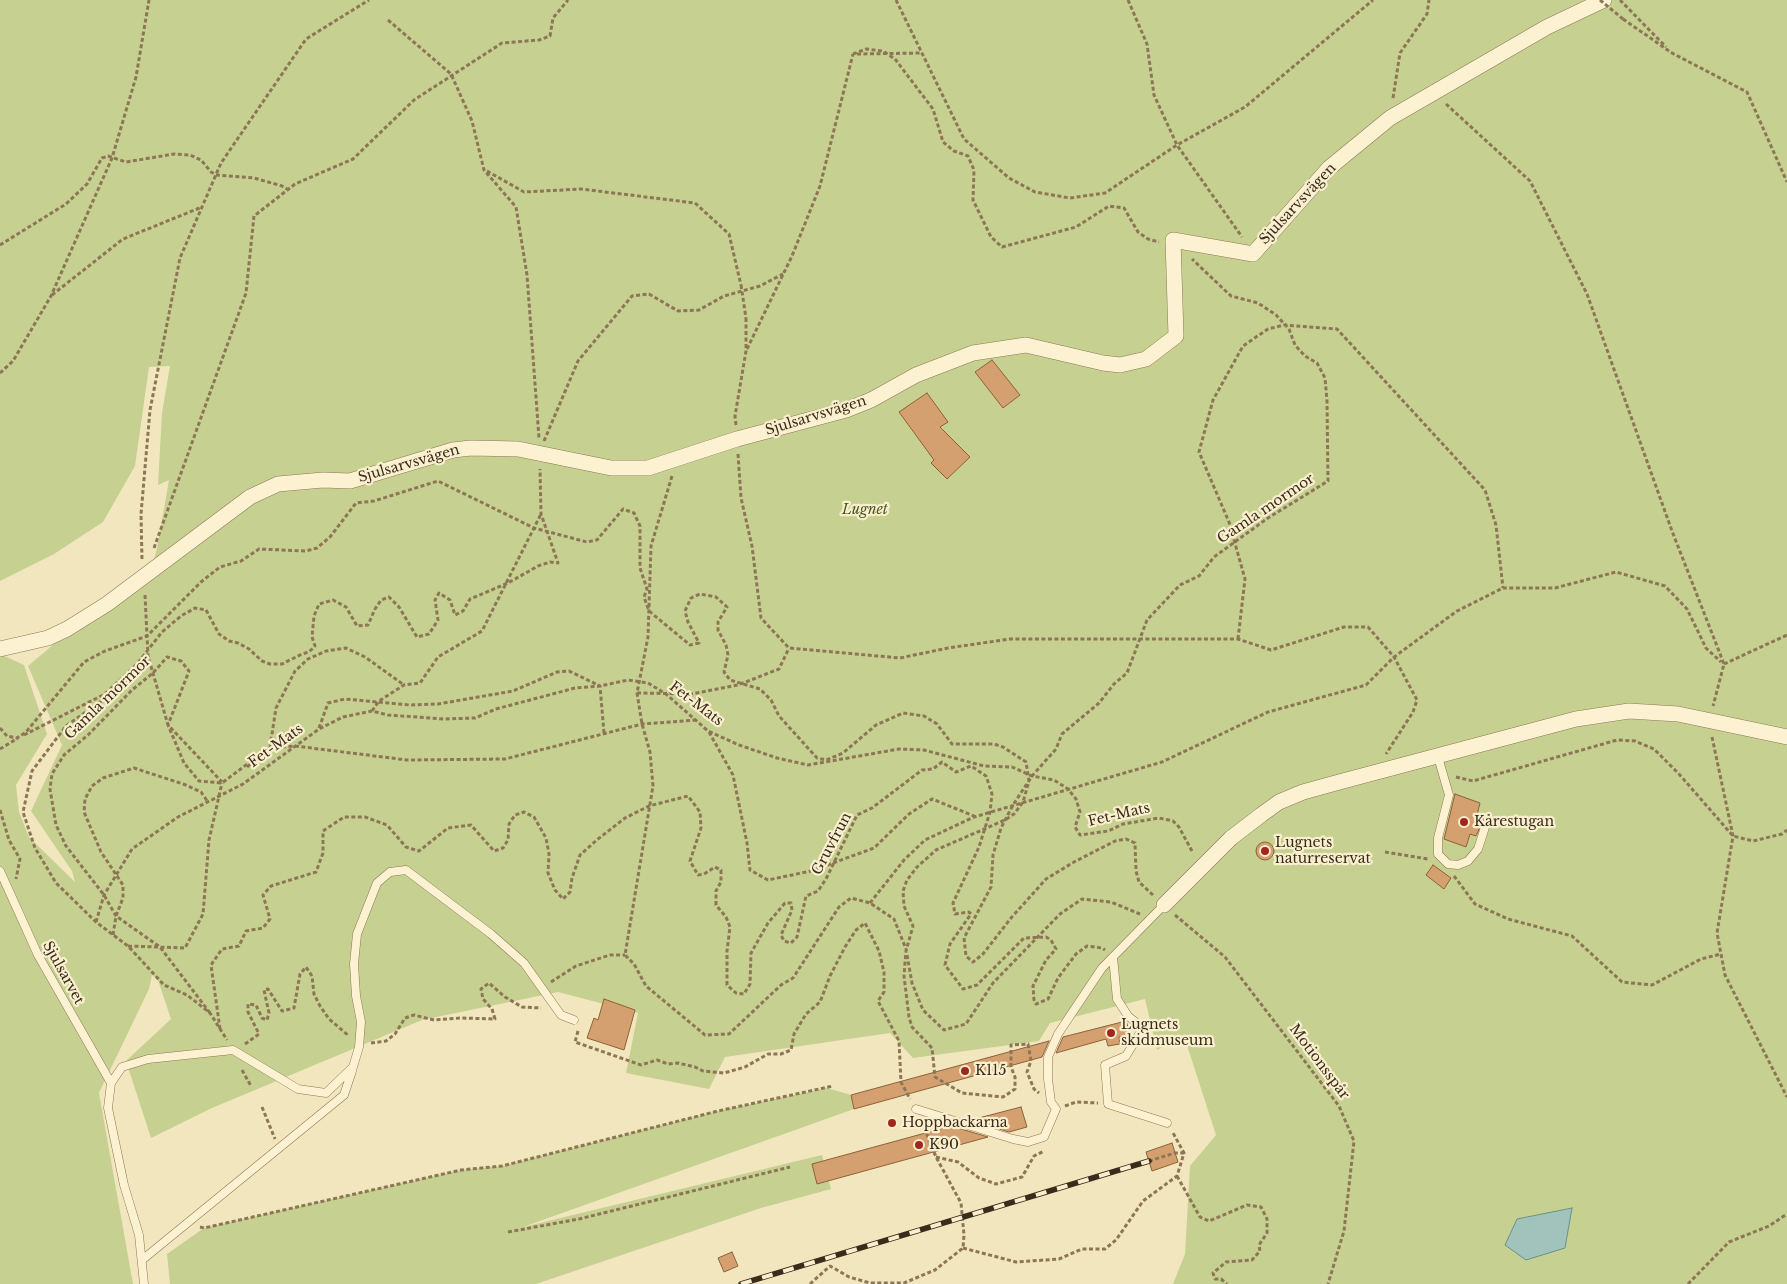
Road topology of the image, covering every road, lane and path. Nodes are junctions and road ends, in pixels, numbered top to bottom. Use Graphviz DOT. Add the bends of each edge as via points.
graph roads {
  1 [pos="149,0"];
  2 [pos="369,0"];
  3 [pos="568,0"];
  4 [pos="896,0"];
  5 [pos="1128,0"];
  6 [pos="1373,0"];
  7 [pos="1430,0"];
  8 [pos="1602,0"];
  9 [pos="1619,0"];
  10 [pos="388,20"];
  11 [pos="922,52"];
  12 [pos="1672,53"];
  13 [pos="853,54"];
  14 [pos="452,74"];
  15 [pos="1432,91"];
  16 [pos="1390,118"];
  17 [pos="1176,145"];
  18 [pos="112,158"];
  19 [pos="484,170"];
  20 [pos="216,175"];
  21 [pos="1787,182"];
  22 [pos="287,190"];
  23 [pos="202,207"];
  24 [pos="1173,240"];
  25 [pos="0,246"];
  26 [pos="1253,254"];
  27 [pos="783,274"];
  28 [pos="51,296"];
  29 [pos="1284,325"];
  30 [pos="746,351"];
  31 [pos="0,373"];
  32 [pos="735,416"];
  33 [pos="737,440"];
  34 [pos="539,453"];
  35 [pos="676,460"];
  36 [pos="541,514"];
  37 [pos="534,528"];
  38 [pos="547,532"];
  39 [pos="1234,542"];
  40 [pos="153,552"];
  41 [pos="143,577"];
  42 [pos="508,583"];
  43 [pos="1503,588"];
  44 [pos="649,611"];
  45 [pos="1787,634"];
  46 [pos="147,636"];
  47 [pos="1138,639"];
  48 [pos="1238,639"];
  49 [pos="790,648"];
  50 [pos="0,649"];
  51 [pos="148,650"];
  52 [pos="148,656"];
  53 [pos="1394,657"];
  54 [pos="1724,664"];
  55 [pos="153,673"];
  56 [pos="640,681"];
  57 [pos="743,683"];
  58 [pos="404,685"];
  59 [pos="600,686"];
  60 [pos="637,693"];
  61 [pos="666,694"];
  62 [pos="379,702"];
  63 [pos="372,711"];
  64 [pos="697,720"];
  65 [pos="1709,720"];
  66 [pos="642,724"];
  67 [pos="168,725"];
  68 [pos="0,728"];
  69 [pos="318,729"];
  70 [pos="708,731"];
  71 [pos="604,733"];
  72 [pos="1787,737"];
  73 [pos="295,746"];
  74 [pos="270,748"];
  75 [pos="0,749"];
  76 [pos="1438,757"];
  77 [pos="1374,773"];
  78 [pos="1027,774"];
  79 [pos="1443,775"];
  80 [pos="1032,776"];
  81 [pos="1029,781"];
  82 [pos="222,783"];
  83 [pos="1068,789"];
  84 [pos="219,796"];
  85 [pos="208,802"];
  86 [pos="1023,802"];
  87 [pos="1013,805"];
  88 [pos="649,806"];
  89 [pos="0,810"];
  90 [pos="990,812"];
  91 [pos="974,816"];
  92 [pos="1006,820"];
  93 [pos="1486,824"];
  94 [pos="984,830"];
  95 [pos="1787,830"];
  96 [pos="1733,836"];
  97 [pos="1385,852"];
  98 [pos="1432,860"];
  99 [pos="836,862"];
  100 [pos="0,870"];
  101 [pos="1198,870"];
  102 [pos="1451,871"];
  103 [pos="116,875"];
  104 [pos="10,892"];
  105 [pos="104,895"];
  106 [pos="870,903"];
  107 [pos="1164,905"];
  108 [pos="116,916"];
  109 [pos="1151,918"];
  110 [pos="96,922"];
  111 [pos="113,936"];
  112 [pos="1037,937"];
  113 [pos="128,946"];
  114 [pos="160,947"];
  115 [pos="906,951"];
  116 [pos="1721,954"];
  117 [pos="625,955"];
  118 [pos="1113,957"];
  119 [pos="542,988"];
  120 [pos="210,1013"];
  121 [pos="574,1020"];
  122 [pos="220,1029"];
  123 [pos="233,1050"];
  124 [pos="353,1067"];
  125 [pos="243,1072"];
  126 [pos="901,1082"];
  127 [pos="111,1083"];
  128 [pos="251,1086"];
  129 [pos="833,1086"];
  130 [pos="1787,1097"];
  131 [pos="1076,1102"];
  132 [pos="1108,1104"];
  133 [pos="262,1107"];
  134 [pos="916,1109"];
  135 [pos="1056,1109"];
  136 [pos="1168,1123"];
  137 [pos="1047,1149"];
  138 [pos="279,1151"];
  139 [pos="1184,1153"];
  140 [pos="936,1157"];
  141 [pos="1149,1161"];
  142 [pos="790,1167"];
  143 [pos="1177,1176"];
  144 [pos="1787,1214"];
  145 [pos="204,1228"];
  146 [pos="508,1232"];
  147 [pos="963,1248"];
  148 [pos="142,1260"];
  149 [pos="144,1284"];
  150 [pos="810,1284"];
  151 [pos="1227,1284"];
  152 [pos="1328,1284"];
  153 [pos="1688,1284"];
  1 -- 18 [label="path" via="136,77"];
  2 -- 20 [label="path" via="306,39"];
  3 -- 14 [label="path" via="554,18 550,36 502,43"];
  4 -- 11 [label="path"];
  5 -- 17 [label="path" via="1147,44 1154,95"];
  6 -- 17 [label="path" via="1244,107"];
  7 -- 16 [label="path" via="1427,14 1400,53"];
  8 -- 12 [label="path, bridge" via="1622,19"];
  8 -- 15 [label="street, Sjulsarvsvägen"];
  9 -- 12 [label="path"];
  10 -- 14 [label="path"];
  11 -- 13 [label="path"];
  11 -- 17 [label="path" via="964,139 1009,178 1035,192 1070,198 1105,193"];
  12 -- 21 [label="path" via="1747,92"];
  13 -- 24 [label="path" via="866,49 883,51 895,59 932,109 943,142 968,156 974,170 973,200 991,237 1002,247 1076,227 1109,206 1124,208 1138,232 1148,238 1159,242"];
  13 -- 27 [label="path" via="820,186"];
  14 -- 19 [label="path" via="472,121"];
  14 -- 22 [label="path" via="414,100 353,159"];
  15 -- 16 [label="street, Sjulsarvsvägen"];
  15 -- 54 [label="path" via="1530,181 1586,294 1672,532"];
  16 -- 26 [label="street, Sjulsarvsvägen" via="1329,168"];
  17 -- 26 [label="path"];
  18 -- 20 [label="path" via="126,162 174,154 190,155 201,160"];
  18 -- 25 [label="path" via="102,158 87,184 66,204"];
  18 -- 28 [label="path"];
  19 -- 30 [label="path, bridge" via="524,192 581,190 695,203 728,234 742,285"];
  19 -- 34 [label="path" via="516,207 527,275"];
  20 -- 22 [label="path" via="254,178"];
  20 -- 23 [label="path"];
  22 -- 40 [label="path" via="254,216 246,293"];
  23 -- 28 [label="path" via="123,239"];
  23 -- 41 [label="path" via="180,258 150,410 141,514"];
  24 -- 26 [label="street, Sjulsarvsvägen"];
  24 -- 29 [label="path, Gamla mormor" via="1231,296 1258,303"];
  24 -- 33 [label="street, Sjulsarvsvägen" via="1176,336 1146,359 1120,365 1026,345 973,353 916,375 846,410"];
  27 -- 30 [label="path"];
  27 -- 34 [label="path" via="760,286 724,296 699,310 678,311 649,294 632,296 578,362"];
  28 -- 31 [label="path" via="13,361"];
  29 -- 39 [label="path" via="1268,329 1243,346 1213,400 1200,452"];
  29 -- 39 [label="path, Gamla mormor" via="1295,345 1317,363 1325,378 1326,441 1330,461 1328,481"];
  29 -- 43 [label="path" via="1337,329 1485,490 1496,525"];
  30 -- 32 [label="path"];
  33 -- 35 [label="street, Sjulsarvsvägen"];
  33 -- 49 [label="path" via="741,498 752,546 762,618"];
  34 -- 35 [label="street, Sjulsarvsvägen" via="630,470"];
  34 -- 36 [label="path"];
  34 -- 41 [label="street, Sjulsarvsvägen" via="492,447 453,450 350,481 278,484 250,497"];
  35 -- 44 [label="path" via="651,546"];
  36 -- 37 [label="path"];
  36 -- 38 [label="path"];
  37 -- 38 [label="path"];
  37 -- 42 [label="path"];
  37 -- 46 [label="path" via="438,481 422,484 407,491 356,503 330,537 317,548 306,551 259,549 241,561 220,567"];
  38 -- 42 [label="path" via="558,564 550,562 538,566"];
  38 -- 44 [label="path" via="587,542 597,540 623,509 634,513 640,526 640,568 647,589 644,597"];
  39 -- 47 [label="path, Gamla mormor" via="1214,557 1199,576 1180,585 1165,599 1147,620"];
  39 -- 48 [label="path" via="1245,580"];
  41 -- 46 [label="path"];
  41 -- 50 [label="street, Sjulsarvsvägen" via="66,629 48,638"];
  42 -- 51 [label="path" via="470,599 463,611 455,614 450,600 439,593 435,600 438,620 429,634 416,637 400,607 389,597 378,604 368,625 363,626 357,626 346,607 333,600 319,604 312,637 315,646 282,664 262,661 249,649 229,641 219,634 206,610 195,608 162,632"];
  42 -- 58 [label="path" via="482,631 438,657 420,683"];
  43 -- 53 [label="path" via="1457,611"];
  43 -- 54 [label="path" via="1555,588 1616,572 1665,586 1687,609 1706,648"];
  44 -- 56 [label="path"];
  44 -- 57 [label="path" via="690,644 700,643 685,611 691,598 700,594 716,597 727,607 718,622 728,655 724,672 730,680"];
  45 -- 54 [label="path"];
  46 -- 51 [label="path"];
  46 -- 68 [label="path" via="84,662 18,738 7,736"];
  47 -- 48 [label="path"];
  47 -- 49 [label="path" via="1010,639 900,658"];
  47 -- 80 [label="path, Gamla mormor" via="1128,673 1114,684 1100,703 1062,734 1056,749"];
  48 -- 53 [label="path" via="1271,650 1344,627 1368,627"];
  49 -- 57 [label="path" via="779,670"];
  51 -- 52 [label="path"];
  51 -- 75 [label="path" via="105,694"];
  52 -- 55 [label="path"];
  52 -- 110 [label="path" via="117,690 66,726 32,771 23,812 35,848 56,883"];
  53 -- 77 [label="path" via="1417,700 1413,712"];
  53 -- 83 [label="path" via="1366,685 1268,712 1162,762"];
  54 -- 65 [label="path"];
  55 -- 67 [label="path"];
  55 -- 67 [label="path, Gamla mormor" via="167,657 180,660 189,671"];
  55 -- 105 [label="path, Gamla mormor" via="64,755 52,774 50,789 56,825 66,846"];
  56 -- 59 [label="path, Fet-Mats"];
  56 -- 60 [label="path"];
  56 -- 61 [label="path, Fet-Mats"];
  57 -- 61 [label="path" via="691,694"];
  57 -- 78 [label="path" via="760,689 771,700 779,716 817,758 826,760 843,753 876,725 902,713 914,714 937,724 952,744 1003,747 1026,762"];
  58 -- 62 [label="path"];
  58 -- 74 [label="path" via="365,657 346,648 326,651 308,659 294,671 276,708"];
  59 -- 62 [label="path" via="569,671 558,672 513,691 472,699 410,705"];
  59 -- 63 [label="path, Fet-Mats" via="575,688 496,709 475,718 444,720"];
  59 -- 71 [label="path"];
  60 -- 61 [label="path"];
  60 -- 66 [label="path"];
  61 -- 64 [label="path, Fet-Mats"];
  62 -- 63 [label="path"];
  62 -- 69 [label="path" via="345,699 328,704"];
  63 -- 69 [label="path, Fet-Mats" via="343,717"];
  64 -- 66 [label="path"];
  64 -- 70 [label="path, Fet-Mats"];
  65 -- 72 [label="street"];
  65 -- 76 [label="street" via="1665,712 1629,711 1592,716"];
  65 -- 96 [label="path"];
  66 -- 71 [label="path"];
  66 -- 88 [label="path" via="650,752 653,786"];
  67 -- 82 [label="path"];
  67 -- 82 [label="path" via="184,763 199,781"];
  69 -- 73 [label="path, Fet-Mats"];
  70 -- 78 [label="path, Fet-Mats" via="739,745 808,765 900,749 924,750 984,766 1012,767"];
  70 -- 99 [label="path" via="733,775 750,870 768,880"];
  71 -- 73 [label="path" via="505,759 407,760"];
  73 -- 74 [label="path"];
  73 -- 84 [label="path, Fet-Mats" via="243,784"];
  74 -- 82 [label="path"];
  76 -- 77 [label="street"];
  76 -- 79 [label="lane"];
  77 -- 101 [label="street" via="1303,792 1279,802 1231,838"];
  78 -- 80 [label="path, Fet-Mats"];
  78 -- 81 [label="path"];
  79 -- 93 [label="lane" via="1449,795 1438,838 1438,854 1448,864 1468,861 1478,849"];
  79 -- 96 [label="path" via="1472,781 1617,740 1635,741 1654,749"];
  80 -- 81 [label="path, Gamla mormor"];
  80 -- 83 [label="path, Fet-Mats" via="1054,780"];
  81 -- 86 [label="path"];
  81 -- 87 [label="path, Gamla mormor"];
  82 -- 84 [label="path"];
  83 -- 86 [label="path"];
  83 -- 101 [label="path, Fet-Mats" via="1076,798 1080,812 1075,827 1080,835 1159,818 1173,821 1193,852"];
  84 -- 85 [label="path, Fet-Mats"];
  84 -- 114 [label="path" via="209,840 203,914 185,948"];
  85 -- 103 [label="path, Fet-Mats" via="178,816 132,849"];
  85 -- 103 [label="path" via="201,792 186,784 134,768 103,778 92,786 85,799 84,812 101,852"];
  86 -- 87 [label="path"];
  86 -- 92 [label="path"];
  87 -- 90 [label="path"];
  87 -- 92 [label="path, Gamla mormor"];
  88 -- 99 [label="path, Gruvfrun" via="688,796 700,812 701,828 690,861 698,875 715,867 721,870 716,905 730,927 727,985 736,993 744,994 750,984 751,953 768,923 785,903 791,903 792,910 782,935 784,941 791,943 797,937 806,896 818,891"];
  88 -- 117 [label="path"];
  88 -- 122 [label="path, Gruvfrun" via="625,818 580,855 570,892 563,899 548,874 550,854 546,838 534,816 524,812 515,814 509,824 508,840 503,848 494,851 471,825 448,828 419,851 406,847 387,825 365,817 344,816 323,830 323,853 316,872 271,886 263,895 270,919 263,928 246,931 239,946 222,949 211,965"];
  89 -- 104 [label="path" via="20,859 19,871"];
  90 -- 91 [label="path"];
  90 -- 94 [label="path, Gruvfrun"];
  90 -- 99 [label="path, Gruvfrun" via="992,794 986,776 971,766 956,772 942,762 922,770 872,808 857,815"];
  91 -- 99 [label="path" via="932,799 909,814 874,848"];
  91 -- 106 [label="path" via="925,840 904,860"];
  92 -- 94 [label="path"];
  92 -- 107 [label="path, Gamla mormor" via="993,855 991,888 964,938 966,956 973,962 1046,879 1115,841 1126,839 1134,843 1139,882"];
  94 -- 112 [label="path, Gruvfrun" via="952,903 955,914 971,914 950,944 945,965 963,989 977,985 1024,938"];
  94 -- 115 [label="path" via="936,850 907,880 903,891 904,906 913,926"];
  95 -- 96 [label="path" via="1752,841"];
  96 -- 116 [label="path" via="1717,933"];
  97 -- 98 [label="path"];
  100 -- 104 [label="lane, Sjulsarvet"];
  101 -- 107 [label="street"];
  102 -- 116 [label="path" via="1475,904 1508,919 1572,936 1622,982 1652,985 1701,959"];
  103 -- 105 [label="path, Fet-Mats"];
  103 -- 108 [label="path" via="123,885 123,898"];
  104 -- 127 [label="lane, Sjulsarvet" via="38,954"];
  105 -- 108 [label="path, Gamla mormor"];
  105 -- 110 [label="path, Fet-Mats"];
  106 -- 115 [label="path" via="894,919"];
  106 -- 117 [label="path" via="851,898 839,907 793,978 781,985 729,1034 705,1035 646,986"];
  107 -- 109 [label="lane"];
  108 -- 111 [label="path"];
  108 -- 114 [label="path, Gamla mormor"];
  109 -- 112 [label="path" via="1111,902 1082,899 1060,914"];
  109 -- 118 [label="lane"];
  109 -- 152 [label="path, Motionsspår" via="1175,914 1225,957 1339,1106 1354,1141 1344,1231"];
  110 -- 111 [label="path"];
  111 -- 113 [label="path"];
  112 -- 115 [label="path" via="993,983 966,1024 944,1030 924,1010 912,984"];
  112 -- 118 [label="path" via="1051,940 1056,950 1046,960 1033,986 1036,1004 1048,999 1058,978 1086,946 1102,948"];
  113 -- 114 [label="path"];
  113 -- 120 [label="path" via="164,985 187,995"];
  114 -- 120 [label="path, Gamla mormor"];
  115 -- 135 [label="path" via="904,976 909,1017 912,1027 932,1048 935,1077 962,1093 1003,1097 1015,1090 1011,1045 1028,1044 1031,1061 1027,1072 1034,1089"];
  116 -- 130 [label="path" via="1725,975"];
  117 -- 119 [label="path" via="610,955 576,966"];
  118 -- 132 [label="lane" via="1117,999 1128,1016 1143,1028 1126,1056 1105,1065"];
  118 -- 135 [label="lane" via="1102,968 1058,1034 1048,1057 1051,1102"];
  119 -- 121 [label="lane" via="561,1015"];
  119 -- 124 [label="lane" via="524,963 491,934 406,870 390,872 377,883 357,934 354,964 361,1022"];
  120 -- 122 [label="path"];
  122 -- 123 [label="path"];
  123 -- 124 [label="lane" via="298,1090 326,1093"];
  123 -- 127 [label="lane" via="148,1059 122,1067"];
  124 -- 138 [label="lane" via="344,1095"];
  125 -- 128 [label="path"];
  126 -- 134 [label="path"];
  127 -- 148 [label="lane" via="108,1108 124,1185 139,1235"];
  129 -- 145 [label="path" via="718,1110 502,1166 461,1170"];
  131 -- 132 [label="path"];
  132 -- 136 [label="lane"];
  133 -- 138 [label="path"];
  134 -- 135 [label="lane" via="1028,1142 1044,1137"];
  134 -- 140 [label="path"];
  136 -- 139 [label="path"];
  137 -- 140 [label="path" via="1034,1156 1022,1177 996,1184 979,1178 958,1162"];
  138 -- 148 [label="lane"];
  139 -- 141 [label="path"];
  139 -- 143 [label="path"];
  140 -- 147 [label="path" via="960,1203"];
  142 -- 146 [label="path" via="578,1219"];
  143 -- 147 [label="path" via="1143,1201 1116,1240 1105,1249 1082,1249 1058,1259 1016,1262"];
  143 -- 151 [label="path" via="1200,1217 1208,1221 1247,1205 1261,1207 1267,1219 1267,1233 1259,1246 1260,1251 1252,1260 1226,1262 1213,1273 1215,1279"];
  144 -- 153 [label="path" via="1770,1226 1730,1242"];
  147 -- 150 [label="path" via="935,1270 904,1283 870,1283 849,1278 830,1266"];
  148 -- 149 [label="lane"];
}
